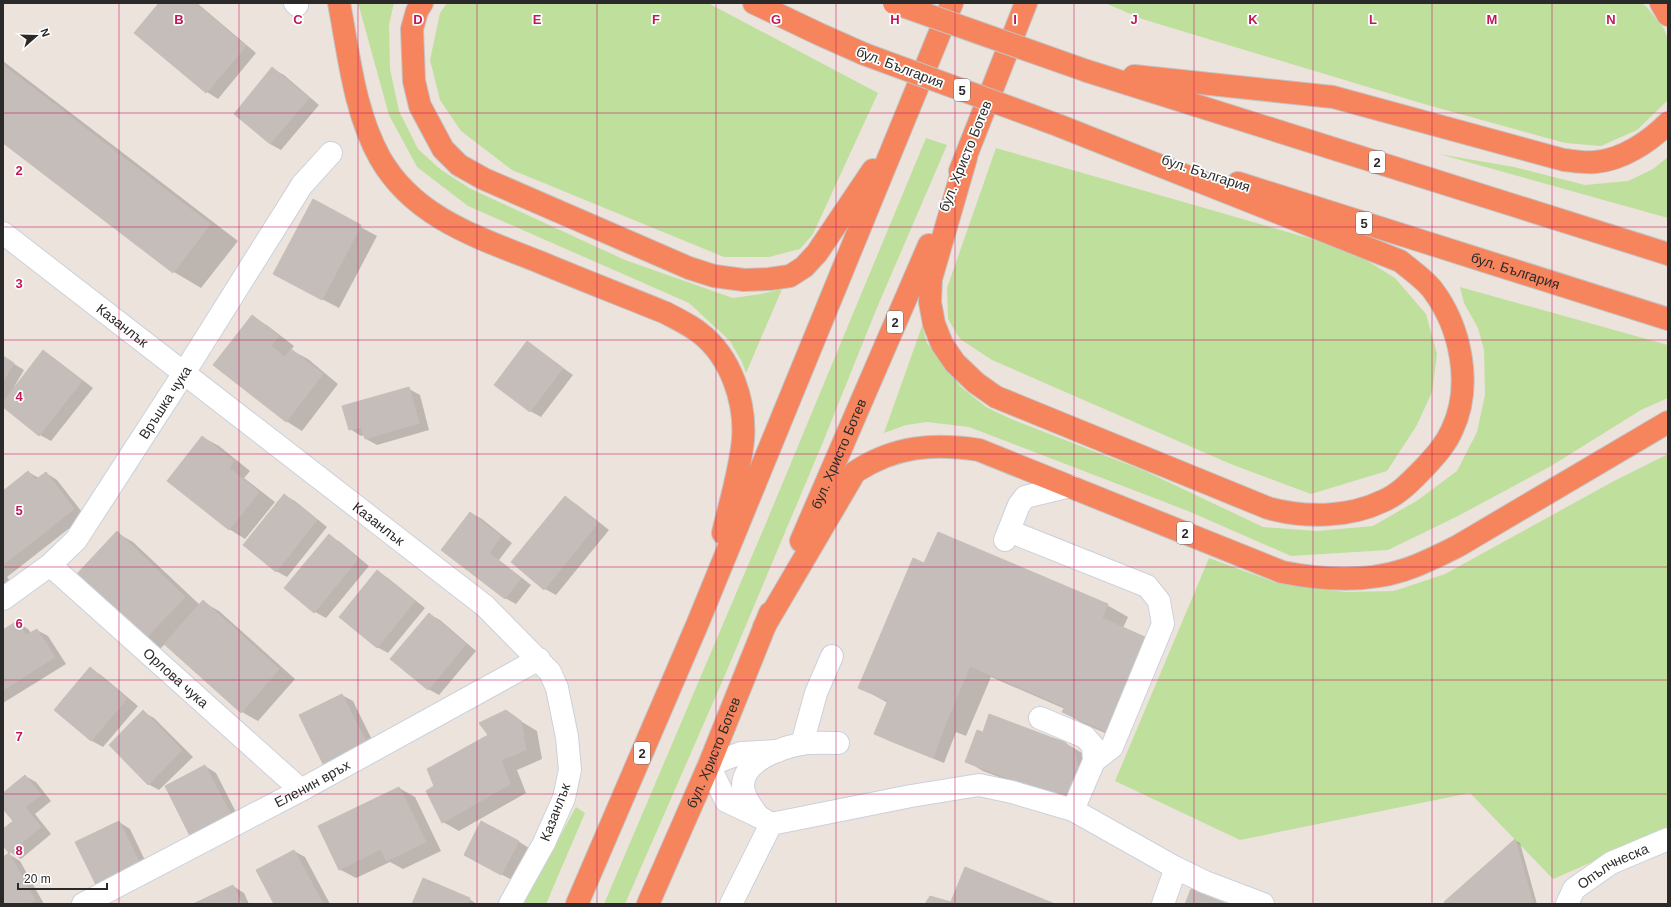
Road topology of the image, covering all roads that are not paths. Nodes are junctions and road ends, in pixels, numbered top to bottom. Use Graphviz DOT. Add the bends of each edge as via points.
graph roads {
  1 [pos="339,3"];
  2 [pos="422,3"];
  3 [pos="754,3"];
  4 [pos="894,3"];
  5 [pos="952,3"];
  6 [pos="1661,3"];
  7 [pos="1025,7"];
  8 [pos="1668,15"];
  9 [pos="1087,71"];
  10 [pos="1668,123"];
  11 [pos="1060,126"];
  12 [pos="898,132"];
  13 [pos="331,153"];
  14 [pos="966,158"];
  15 [pos="3,232"];
  16 [pos="1668,254"];
  17 [pos="1668,319"];
  18 [pos="184,373"];
  19 [pos="1668,422"];
  20 [pos="1070,486"];
  21 [pos="50,564"];
  22 [pos="3,599"];
  23 [pos="706,602"];
  24 [pos="764,626"];
  25 [pos="832,656"];
  26 [pos="539,659"];
  27 [pos="1040,718"];
  28 [pos="838,743"];
  29 [pos="802,744"];
  30 [pos="778,750"];
  31 [pos="1094,761"];
  32 [pos="710,765"];
  33 [pos="301,790"];
  34 [pos="1073,810"];
  35 [pos="765,820"];
  36 [pos="1668,838"];
  37 [pos="1176,868"];
  38 [pos="738,902"];
  39 [pos="83,904"];
  40 [pos="510,904"];
  41 [pos="577,904"];
  42 [pos="648,904"];
  43 [pos="1163,904"];
  44 [pos="1263,904"];
  45 [pos="1567,904"];
  1 -- 23 [label="highway" via="358,102 367,130 380,158 396,181 415,201 459,229 684,322 714,346 727,365 741,403 743,438 741,456"];
  2 -- 12 [label="highway" via="412,29 414,81 420,106 433,131 443,149 460,165 506,188 689,268 714,276 744,280 769,279 790,276 804,267 817,253"];
  3 -- 11 [label="highway, бул. България / 5, bridge" via="864,54"];
  4 -- 9 [label="highway, 2, bridge"];
  5 -- 12 [label="highway, 2"];
  6 -- 8 [label="highway"];
  7 -- 14 [label="highway, бул. Христо Ботев / 2"];
  9 -- 10 [label="highway" via="1333,98 1564,160 1583,162 1596,162 1631,151"];
  9 -- 16 [label="highway, 2"];
  11 -- 14 [label="highway" via="1400,262 1416,273 1431,288 1442,305 1453,326 1459,350 1462,371 1458,412 1443,447 1414,478 1384,501 1351,512 1313,516 1268,508 996,396 976,383 955,363 942,344 934,324 930,302 931,280"];
  11 -- 17 [label="highway, бул. България / 5"];
  12 -- 23 [label="highway, 2"];
  13 -- 18 [label="street, Връшка чука" via="302,185"];
  14 -- 24 [label="highway, бул. Христо Ботев / 2"];
  15 -- 18 [label="street, Казанлък"];
  18 -- 21 [label="street, Връшка чука" via="76,540"];
  18 -- 26 [label="street, Казанлък" via="485,606"];
  19 -- 20 [label="highway, 2" via="1458,546 1405,570 1382,576 1331,579 1282,572"];
  20 -- 24 [label="highway, 2" via="979,450 960,447 916,447 892,453 870,463 855,472"];
  20 -- 31 [label="street" via="1025,497 1007,535 1147,586 1159,600 1163,624 1112,747"];
  21 -- 22 [label="street, Връшка чука"];
  21 -- 33 [label="street, Орлова чука"];
  23 -- 41 [label="highway, 2"];
  24 -- 32 [label="highway, бул. Христо Ботев / 2"];
  25 -- 29 [label="street" via="816,693"];
  26 -- 33 [label="street, Еленин връх"];
  26 -- 40 [label="street, Казанлък" via="550,672 557,688 567,737 570,770 564,798 544,843"];
  27 -- 31 [label="street" via="1085,737 1093,746"];
  28 -- 29 [label="street"];
  29 -- 30 [label="street"];
  30 -- 32 [label="street" via="741,753"];
  30 -- 35 [label="street" via="756,761 746,773 742,786 748,803"];
  31 -- 34 [label="street"];
  32 -- 35 [label="street" via="726,801"];
  32 -- 42 [label="highway, бул. Христо Ботев / 2"];
  33 -- 39 [label="street, Еленин връх"];
  34 -- 35 [label="street" via="979,785"];
  34 -- 37 [label="street"];
  35 -- 38 [label="street"];
  36 -- 45 [label="street, Опълчнеска" via="1611,863 1574,889"];
  37 -- 43 [label="street"];
  37 -- 44 [label="street"];
}
